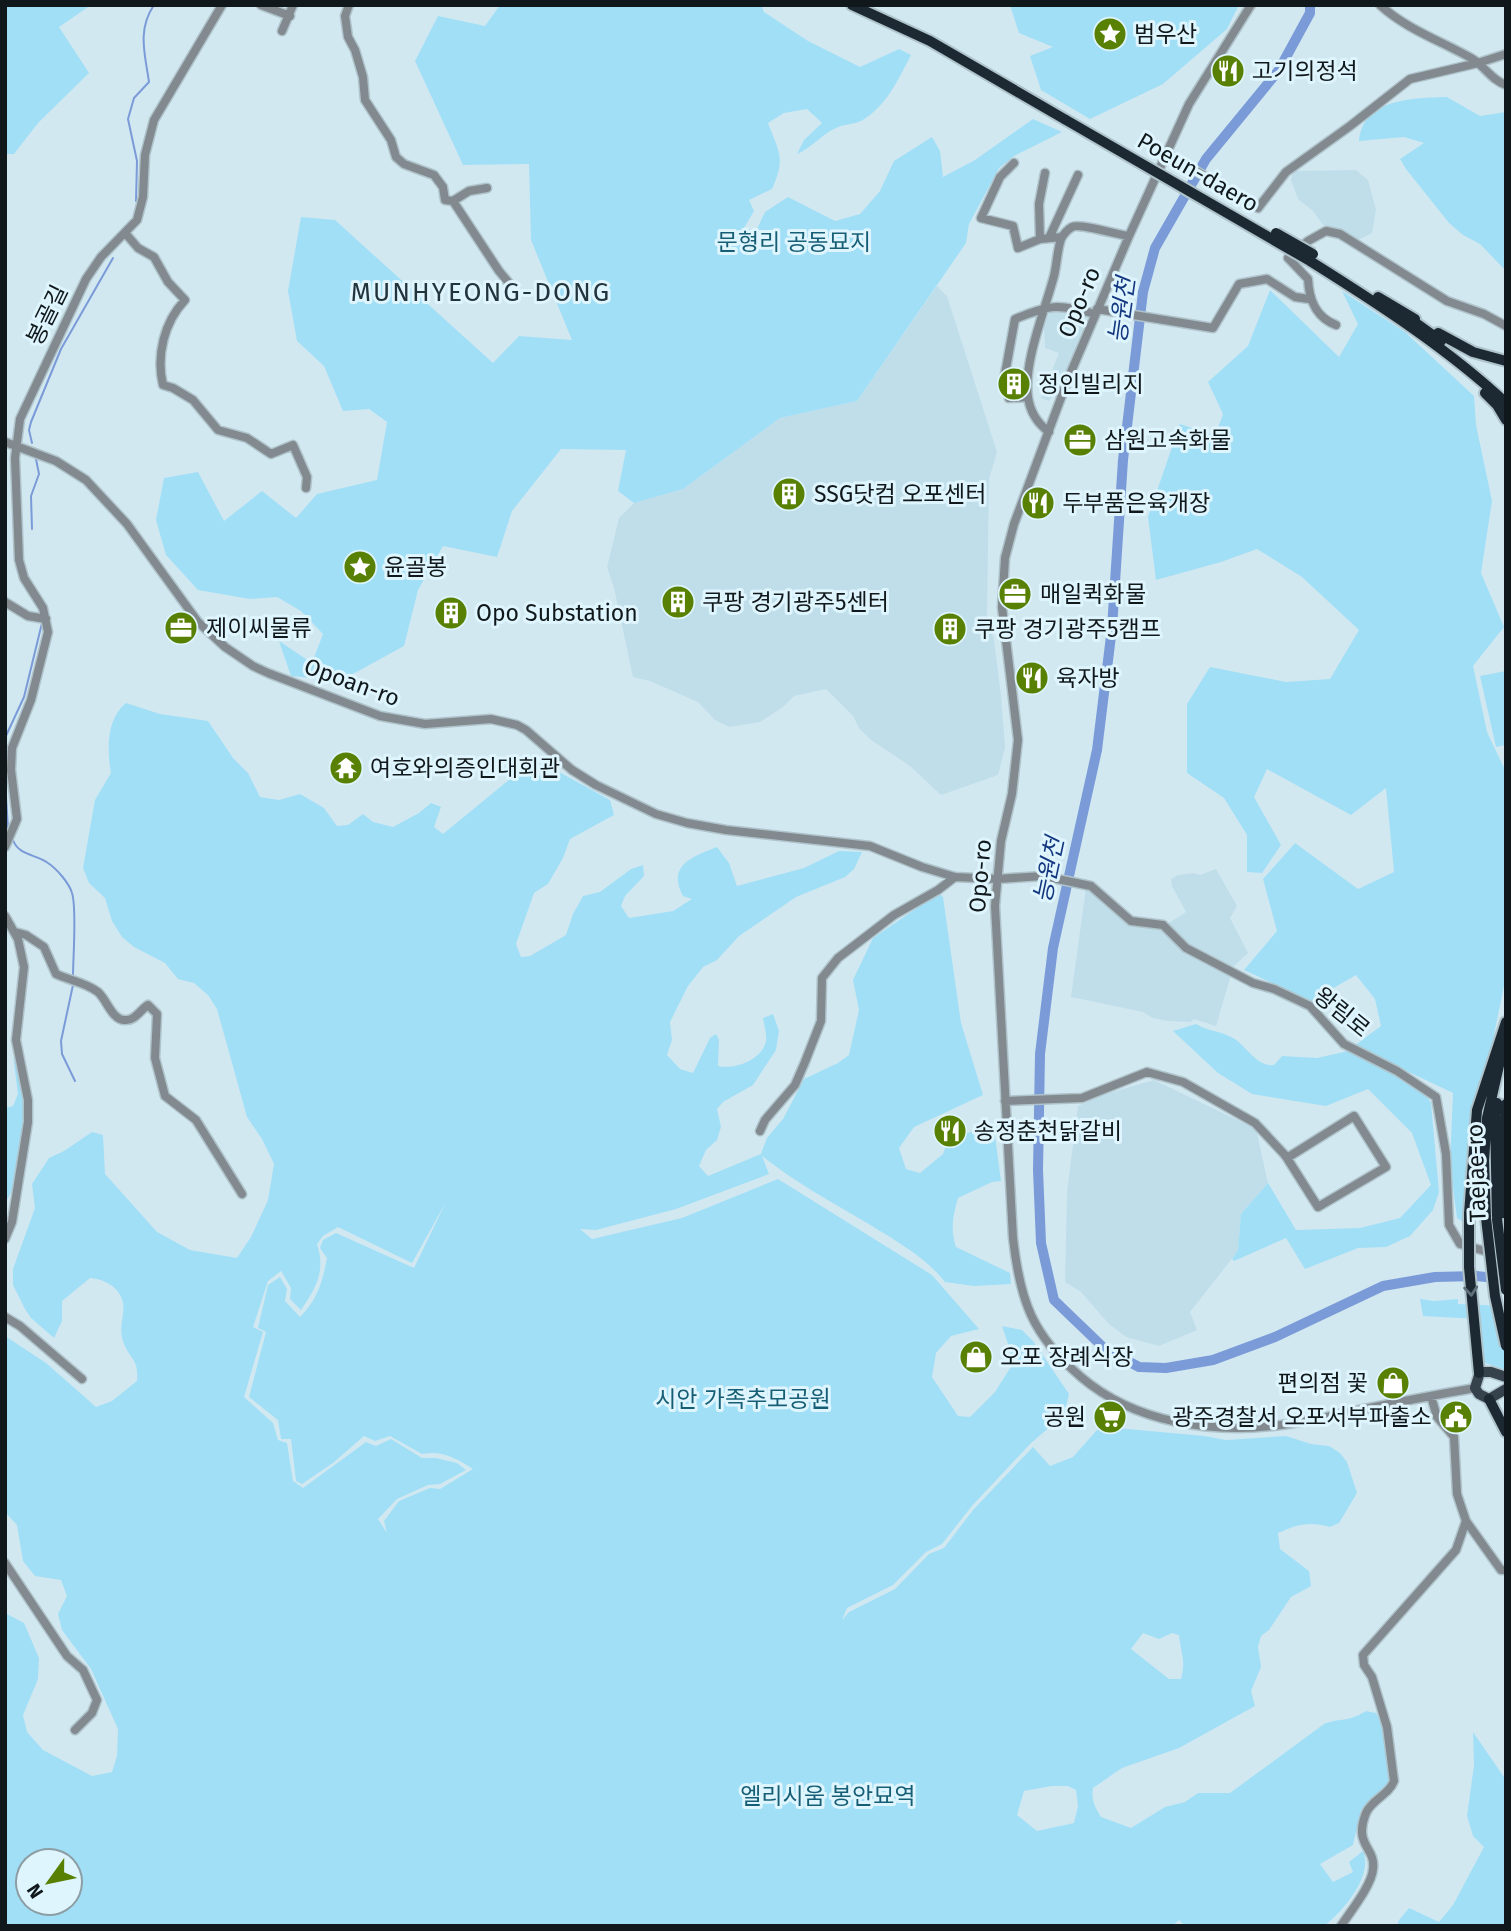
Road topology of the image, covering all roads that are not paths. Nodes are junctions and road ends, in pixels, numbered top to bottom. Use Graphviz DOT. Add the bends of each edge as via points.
graph roads {
  1 [pos="222,5"];
  2 [pos="261,5"];
  3 [pos="293,5"];
  4 [pos="349,5"];
  5 [pos="852,5"];
  6 [pos="868,5"];
  7 [pos="1251,5"];
  8 [pos="1380,5"];
  9 [pos="290,16"];
  10 [pos="282,32"];
  11 [pos="1506,54"];
  12 [pos="1478,64"];
  13 [pos="1506,85"];
  14 [pos="1067,117"];
  15 [pos="1166,153"];
  16 [pos="1014,163"];
  17 [pos="1045,173"];
  18 [pos="1078,175"];
  19 [pos="487,188"];
  20 [pos="453,201"];
  21 [pos="126,234"];
  22 [pos="1129,236"];
  23 [pos="1062,237"];
  24 [pos="1044,238"];
  25 [pos="1311,258"];
  26 [pos="514,289"];
  27 [pos="1376,296"];
  28 [pos="1309,299"];
  29 [pos="1045,307"];
  30 [pos="1096,311"];
  31 [pos="1336,325"];
  32 [pos="1506,326"];
  33 [pos="1438,347"];
  34 [pos="1506,361"];
  35 [pos="1506,394"];
  36 [pos="1028,397"];
  37 [pos="1506,403"];
  38 [pos="1506,419"];
  39 [pos="1049,432"];
  40 [pos="5,442"];
  41 [pos="15,446"];
  42 [pos="306,488"];
  43 [pos="5,602"];
  44 [pos="46,619"];
  45 [pos="5,847"];
  46 [pos="955,877"];
  47 [pos="997,879"];
  48 [pos="5,916"];
  49 [pos="15,932"];
  50 [pos="1506,1023"];
  51 [pos="1506,1055"];
  52 [pos="1005,1101"];
  53 [pos="1506,1104"];
  54 [pos="760,1131"];
  55 [pos="1287,1158"];
  56 [pos="242,1194"];
  57 [pos="1496,1220"];
  58 [pos="5,1239"];
  59 [pos="1506,1252"];
  60 [pos="1506,1290"];
  61 [pos="5,1317"];
  62 [pos="1506,1346"];
  63 [pos="1479,1373"];
  64 [pos="1506,1377"];
  65 [pos="82,1379"];
  66 [pos="1475,1388"];
  67 [pos="1506,1389"];
  68 [pos="1431,1396"];
  69 [pos="1489,1399"];
  70 [pos="1506,1432"];
  71 [pos="1466,1521"];
  72 [pos="5,1563"];
  73 [pos="1506,1570"];
  74 [pos="75,1730"];
  75 [pos="1341,1926"];
  1 -- 21 [label="street, 봉골길" via="154,120 145,155 141,211"];
  2 -- 9 [label="street"];
  3 -- 9 [label="street"];
  4 -- 20 [label="street" via="345,16 348,37 363,77 365,100 399,161 434,175 445,200"];
  5 -- 14 [label="highway" via="930,41"];
  6 -- 14 [label="highway" via="974,59"];
  7 -- 15 [label="street, Opo-ro" via="1197,89"];
  8 -- 12 [label="street"];
  9 -- 10 [label="street"];
  11 -- 12 [label="street"];
  12 -- 13 [label="street"];
  12 -- 15 [label="street" via="1410,79 1286,172 1258,208"];
  14 -- 25 [label="highway, bridge"];
  15 -- 22 [label="street, Opo-ro"];
  16 -- 24 [label="street" via="1000,177 981,218 1013,226 1018,248"];
  17 -- 24 [label="street" via="1039,204"];
  18 -- 24 [label="street"];
  19 -- 20 [label="street" via="469,191"];
  20 -- 26 [label="street"];
  21 -- 41 [label="street, 봉골길" via="101,257 79,293 20,419"];
  21 -- 42 [label="street" via="138,248 155,257 168,282 185,300 167,331 159,368 163,385 192,400 218,430 247,438 271,454 293,445 307,477"];
  22 -- 23 [label="street" via="1079,225"];
  22 -- 30 [label="street, Opo-ro"];
  23 -- 24 [label="street"];
  23 -- 29 [label="street"];
  25 -- 27 [label="highway"];
  25 -- 33 [label="highway"];
  27 -- 34 [label="highway" via="1455,344"];
  27 -- 35 [label="highway" via="1427,330"];
  28 -- 30 [label="street" via="1294,297 1267,279 1239,284 1213,328"];
  28 -- 31 [label="street" via="1326,321"];
  28 -- 32 [label="street" via="1308,279 1288,258 1326,231 1340,234 1447,301"];
  29 -- 30 [label="street"];
  29 -- 36 [label="street"];
  29 -- 36 [label="street" via="1015,319 1005,374 1009,398"];
  30 -- 39 [label="street, Opo-ro"];
  33 -- 37 [label="highway"];
  33 -- 38 [label="highway"];
  36 -- 39 [label="street" via="1034,417"];
  39 -- 47 [label="street, Opo-ro" via="1014,524 1003,572 1004,626 1018,740"];
  40 -- 41 [label="street, Opoan-ro"];
  41 -- 44 [label="street, 봉골길" via="19,560"];
  41 -- 46 [label="street, Opoan-ro" via="56,461 86,480 127,524 210,634 260,669 396,720 438,725 491,719 517,725 584,777 673,819 726,830 870,846"];
  43 -- 44 [label="street" via="28,616"];
  44 -- 45 [label="street" via="48,632 37,679 11,753 17,813"];
  46 -- 47 [label="street, Opoan-ro"];
  46 -- 54 [label="street" via="884,922 838,958 821,978 821,1021 805,1062 795,1085"];
  47 -- 52 [label="street, Opo-ro" via="995,926"];
  47 -- 59 [label="street, 왕림로" via="1043,876 1091,886 1130,921 1163,925 1186,948 1310,1006 1343,1044 1436,1097 1446,1154 1449,1225 1460,1244"];
  48 -- 49 [label="street"];
  49 -- 56 [label="street" via="44,947 57,974 98,992 122,1020 134,1018 148,1005 157,1014 155,1058 165,1096 196,1120"];
  49 -- 58 [label="street" via="24,967 16,1040 28,1122 12,1222"];
  50 -- 57 [label="highway, Taejae-ro" via="1487,1118 1484,1161"];
  50 -- 63 [label="highway, one-way, bridge" via="1477,1110 1469,1214"];
  51 -- 57 [label="highway, Taejae-ro" via="1495,1115"];
  52 -- 55 [label="street" via="1082,1098 1147,1072 1184,1082 1255,1123"];
  52 -- 68 [label="street, Opo-ro" via="1021,1293 1046,1341 1097,1390 1141,1413 1238,1428 1282,1425"];
  53 -- 57 [label="highway"];
  55 -- 55 [label="street" via="1318,1207 1385,1167 1354,1116"];
  57 -- 60 [label="highway, Taejae-ro, bridge"];
  57 -- 62 [label="highway, bridge" via="1495,1296"];
  61 -- 65 [label="street"];
  63 -- 64 [label="main road"];
  63 -- 66 [label="main road"];
  66 -- 68 [label="street, Opo-ro"];
  66 -- 69 [label="main road"];
  67 -- 69 [label="main road"];
  68 -- 71 [label="street" via="1437,1417 1454,1437 1457,1494"];
  69 -- 70 [label="highway"];
  71 -- 73 [label="street" via="1501,1570"];
  71 -- 75 [label="street" via="1456,1550 1363,1655 1387,1727 1394,1781 1367,1812 1361,1834 1374,1871"];
  72 -- 74 [label="street" via="67,1656 83,1670 97,1700 92,1713"];
}
